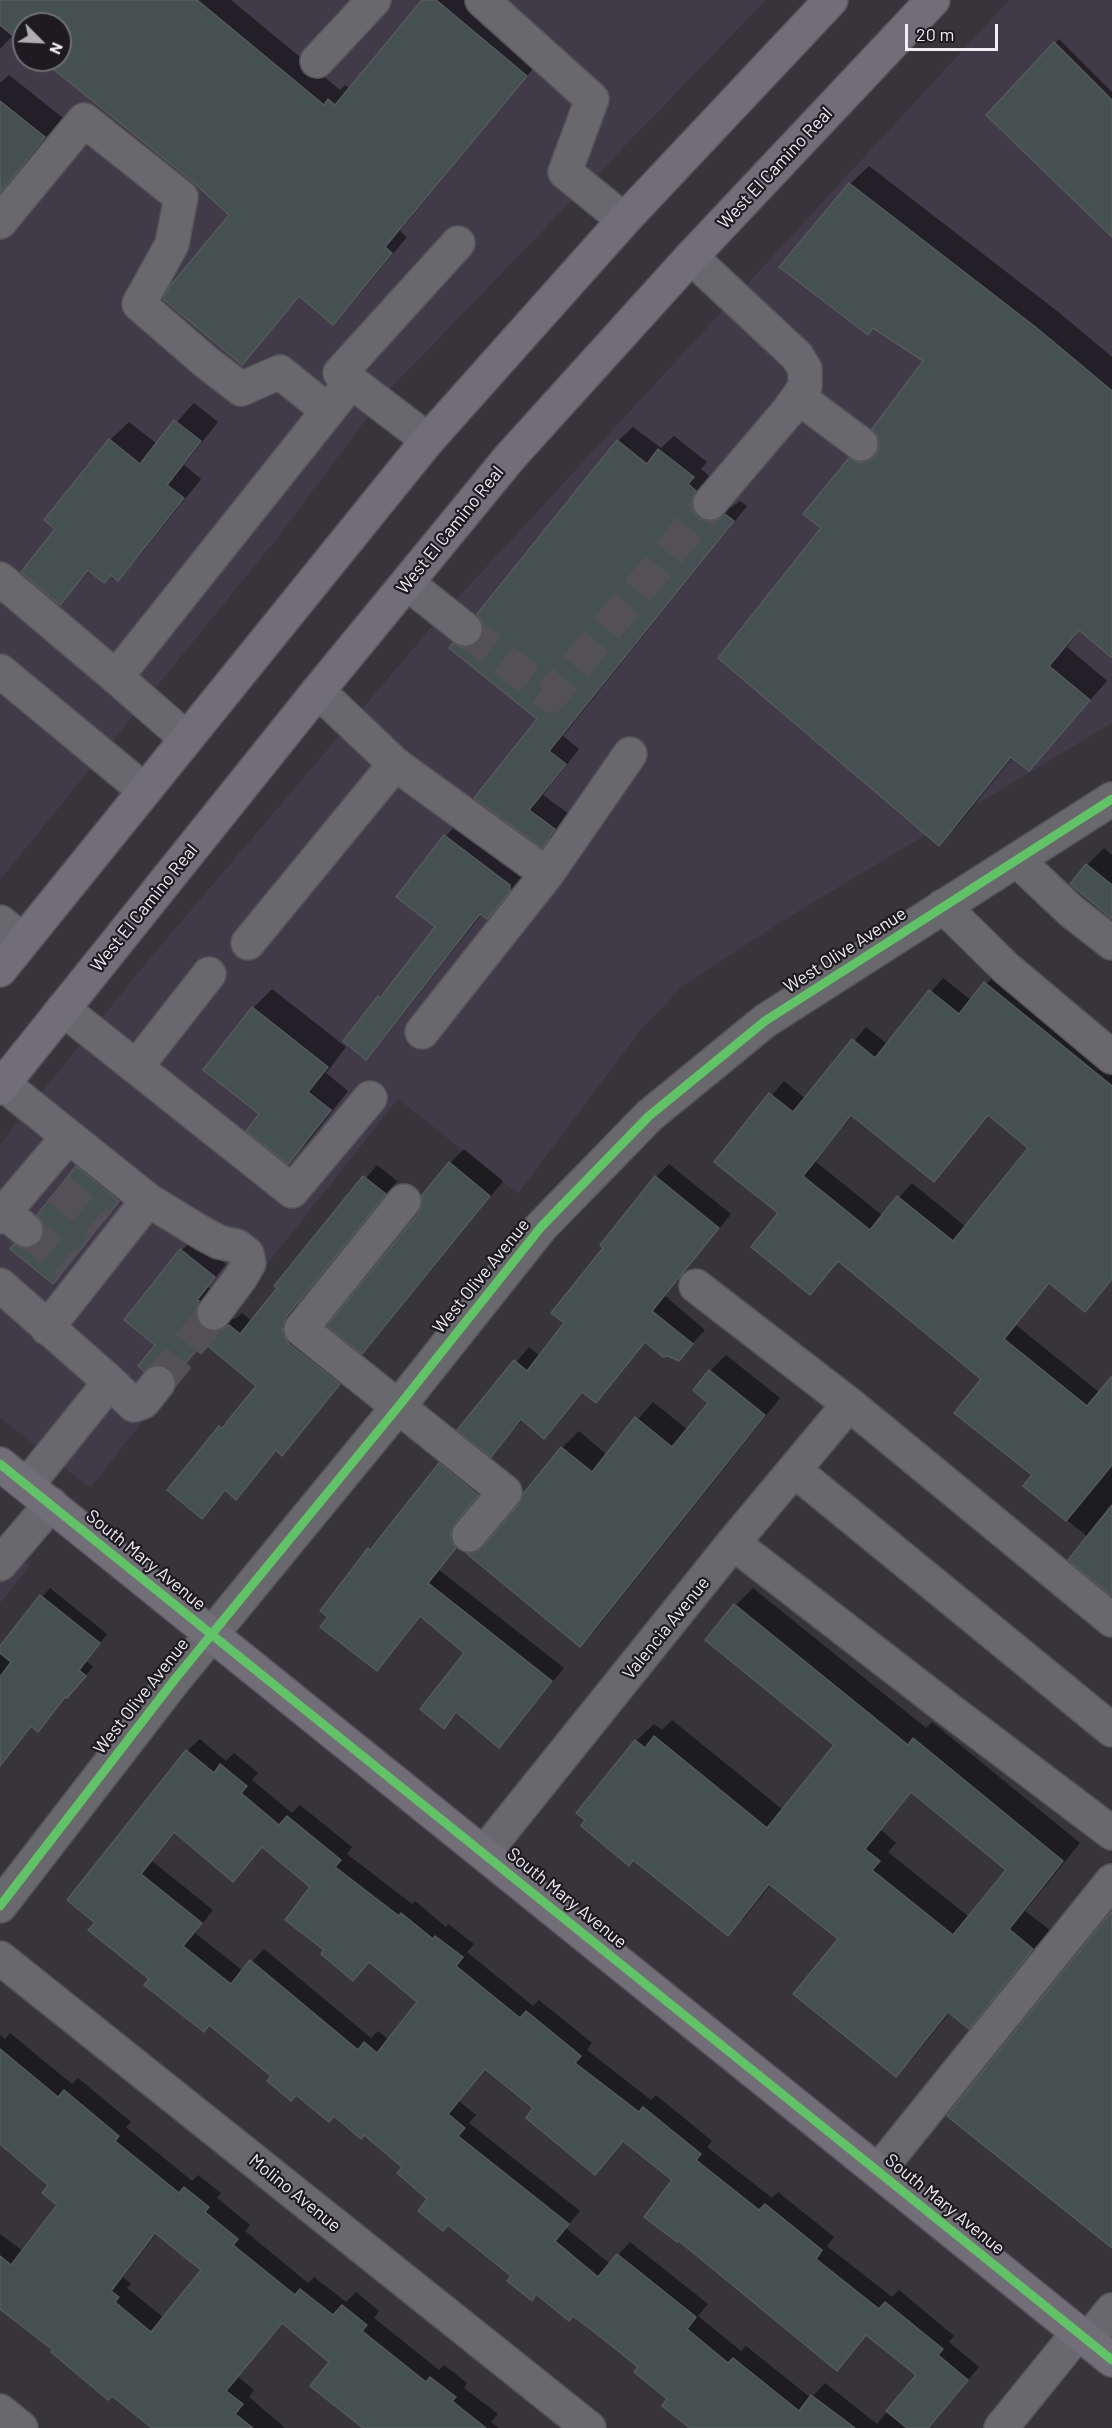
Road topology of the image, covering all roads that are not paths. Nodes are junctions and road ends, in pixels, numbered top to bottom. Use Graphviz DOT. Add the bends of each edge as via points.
graph roads {
  1 [pos="374,0"];
  2 [pos="482,0"];
  3 [pos="831,0"];
  4 [pos="933,0"];
  5 [pos="317,61"];
  6 [pos="624,220"];
  7 [pos="0,222"];
  8 [pos="458,243"];
  9 [pos="691,257"];
  10 [pos="351,382"];
  11 [pos="798,397"];
  12 [pos="328,411"];
  13 [pos="428,440"];
  14 [pos="861,444"];
  15 [pos="710,503"];
  16 [pos="0,579"];
  17 [pos="407,583"];
  18 [pos="465,629"];
  19 [pos="0,671"];
  20 [pos="116,677"];
  21 [pos="318,691"];
  22 [pos="186,738"];
  23 [pos="630,754"];
  24 [pos="395,764"];
  25 [pos="144,790"];
  26 [pos="1112,799"];
  27 [pos="1017,860"];
  28 [pos="547,873"];
  29 [pos="943,906"];
  30 [pos="12,931"];
  31 [pos="1112,943"];
  32 [pos="248,944"];
  33 [pos="0,970"];
  34 [pos="209,974"];
  35 [pos="63,1009"];
  36 [pos="422,1032"];
  37 [pos="1112,1056"];
  38 [pos="136,1067"];
  39 [pos="2,1086"];
  40 [pos="370,1098"];
  41 [pos="68,1137"];
  42 [pos="148,1200"];
  43 [pos="404,1201"];
  44 [pos="10,1220"];
  45 [pos="0,1285"];
  46 [pos="696,1286"];
  47 [pos="214,1313"];
  48 [pos="47,1328"];
  49 [pos="110,1382"];
  50 [pos="158,1383"];
  51 [pos="849,1404"];
  52 [pos="398,1407"];
  53 [pos="0,1464"];
  54 [pos="794,1470"];
  55 [pos="39,1494"];
  56 [pos="469,1535"];
  57 [pos="734,1543"];
  58 [pos="3,1554"];
  59 [pos="1112,1620"];
  60 [pos="212,1633"];
  61 [pos="1112,1730"];
  62 [pos="1112,1833"];
  63 [pos="484,1853"];
  64 [pos="1112,1881"];
  65 [pos="1076,1893"];
  66 [pos="0,1906"];
  67 [pos="0,1958"];
  68 [pos="870,2163"];
  69 [pos="1112,2310"];
  70 [pos="1092,2345"];
  71 [pos="0,2411"];
  72 [pos="21,2428"];
  73 [pos="589,2428"];
  74 [pos="1000,2428"];
  1 -- 5 [label="street"];
  2 -- 6 [label="street" via="592,99 565,172"];
  3 -- 6 [label="main road"];
  4 -- 9 [label="main road, West El Camino Real"];
  6 -- 13 [label="main road"];
  7 -- 12 [label="street" via="84,120 181,197 172,244 140,303 241,389 280,372"];
  8 -- 10 [label="street" via="340,373"];
  9 -- 11 [label="street" via="797,356 805,369 805,387"];
  9 -- 17 [label="main road, West El Camino Real" via="510,457"];
  10 -- 12 [label="street"];
  10 -- 13 [label="street"];
  11 -- 14 [label="street"];
  11 -- 15 [label="street"];
  12 -- 20 [label="street"];
  13 -- 22 [label="main road"];
  16 -- 20 [label="street"];
  17 -- 18 [label="street"];
  17 -- 21 [label="main road, West El Camino Real"];
  19 -- 25 [label="street"];
  20 -- 22 [label="street"];
  21 -- 24 [label="street"];
  21 -- 35 [label="main road, West El Camino Real"];
  22 -- 25 [label="main road"];
  23 -- 28 [label="street"];
  24 -- 28 [label="street"];
  24 -- 32 [label="street"];
  25 -- 30 [label="main road"];
  26 -- 27 [label="street, West Olive Avenue"];
  27 -- 29 [label="street, West Olive Avenue"];
  27 -- 31 [label="street"];
  28 -- 36 [label="street"];
  29 -- 37 [label="street" via="1006,968"];
  29 -- 52 [label="street, West Olive Avenue" via="765,1021 649,1116 541,1227"];
  30 -- 33 [label="main road"];
  34 -- 38 [label="street"];
  35 -- 38 [label="street"];
  35 -- 39 [label="main road, West El Camino Real"];
  38 -- 40 [label="street" via="292,1191"];
  39 -- 41 [label="street"];
  41 -- 42 [label="street"];
  41 -- 44 [label="street" via="49,1180"];
  42 -- 47 [label="street" via="202,1233 237,1246 247,1254 249,1263 242,1276"];
  42 -- 48 [label="street" via="109,1232 78,1271"];
  43 -- 52 [label="street" via="301,1329"];
  45 -- 48 [label="street"];
  46 -- 51 [label="street"];
  48 -- 49 [label="street"];
  49 -- 50 [label="street" via="134,1405 143,1402"];
  49 -- 55 [label="street"];
  51 -- 54 [label="street, Valencia Avenue"];
  51 -- 59 [label="street"];
  52 -- 56 [label="street" via="505,1492"];
  52 -- 60 [label="street, West Olive Avenue"];
  53 -- 55 [label="main road, South Mary Avenue"];
  54 -- 57 [label="street, Valencia Avenue"];
  54 -- 61 [label="street"];
  55 -- 58 [label="street"];
  55 -- 60 [label="main road, South Mary Avenue"];
  57 -- 62 [label="street"];
  57 -- 63 [label="street, Valencia Avenue"];
  60 -- 63 [label="main road, South Mary Avenue"];
  60 -- 66 [label="street, West Olive Avenue"];
  63 -- 68 [label="main road, South Mary Avenue"];
  64 -- 68 [label="street"];
  65 -- 68 [label="street"];
  67 -- 73 [label="street, Molino Avenue"];
  68 -- 70 [label="main road, South Mary Avenue"];
  69 -- 70 [label="street"];
  70 -- 74 [label="street"];
  71 -- 72 [label="street"];
}
